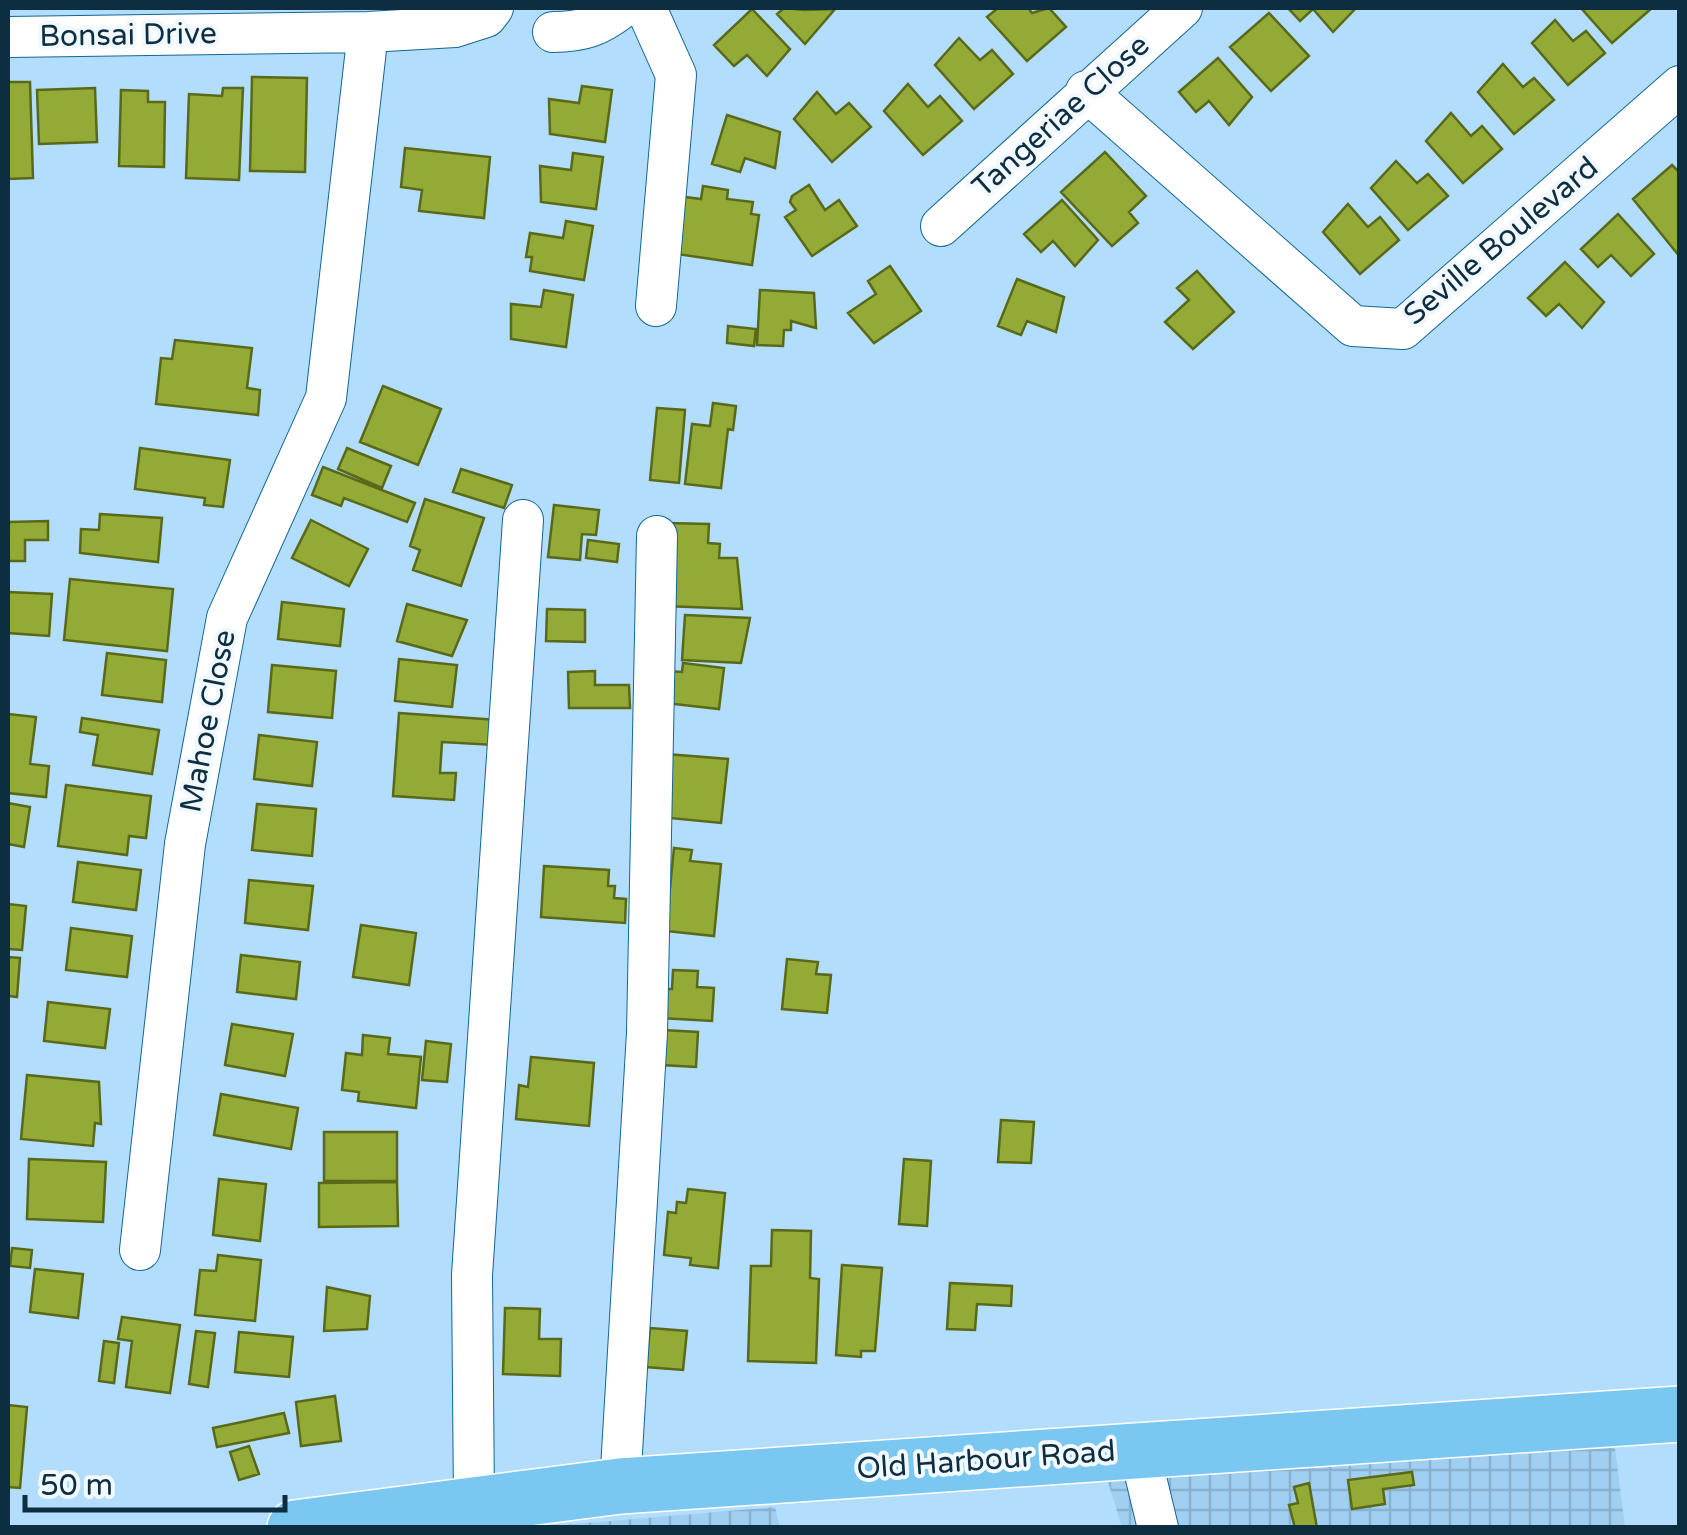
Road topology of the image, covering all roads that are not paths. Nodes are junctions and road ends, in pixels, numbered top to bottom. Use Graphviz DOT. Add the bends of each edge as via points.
graph roads {
  1 [pos="622,8"];
  2 [pos="646,8"];
  3 [pos="1182,8"];
  4 [pos="490,12"];
  5 [pos="368,32"];
  6 [pos="554,32"];
  7 [pos="8,37"];
  8 [pos="1086,91"];
  9 [pos="1674,101"];
  10 [pos="941,226"];
  11 [pos="656,306"];
  12 [pos="523,520"];
  13 [pos="657,536"];
  14 [pos="140,1250"];
  15 [pos="1680,1414"];
  16 [pos="1139,1449"];
  17 [pos="620,1486"];
  18 [pos="445,1513"];
  19 [pos="294,1528"];
  20 [pos="1158,1528"];
  1 -- 6 [label="street" via="582,32"];
  2 -- 11 [label="street" via="676,74"];
  3 -- 8 [label="street, Tangeriae Close"];
  4 -- 5 [label="street, Bonsai Drive" via="455,26"];
  5 -- 7 [label="street, Bonsai Drive"];
  5 -- 14 [label="street, Mahoe Close" via="326,398 227,618 185,844"];
  8 -- 9 [label="street, Seville Boulevard" via="1353,326 1403,329"];
  8 -- 10 [label="street, Tangeriae Close"];
  12 -- 18 [label="street" via="472,1275"];
  13 -- 17 [label="street" via="646,1033"];
  15 -- 16 [label="main road, Old Harbour Road"];
  16 -- 17 [label="main road, Old Harbour Road"];
  16 -- 20 [label="street"];
  17 -- 18 [label="main road, Old Harbour Road"];
  18 -- 19 [label="main road, Old Harbour Road"];
}
